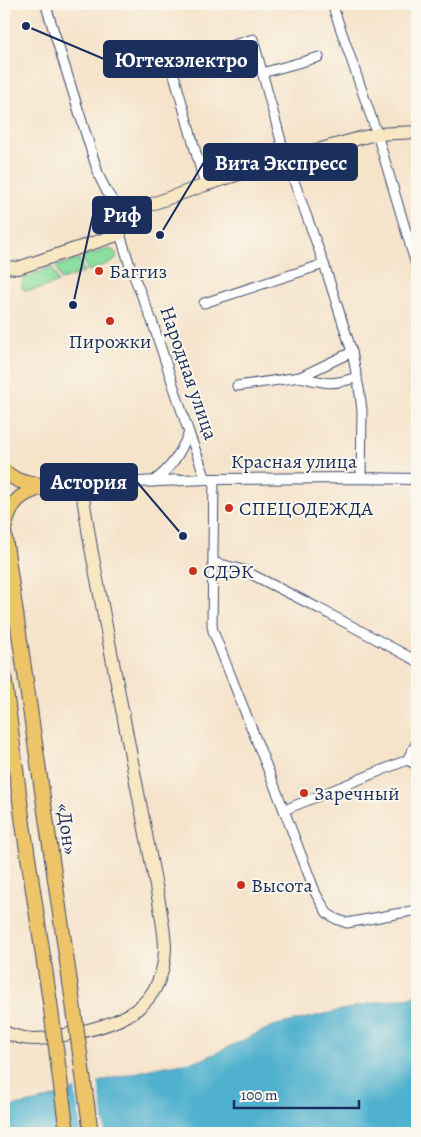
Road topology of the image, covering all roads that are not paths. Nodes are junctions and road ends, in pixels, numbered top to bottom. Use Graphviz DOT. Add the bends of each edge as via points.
graph roads {
  1 [pos="332,4"];
  2 [pos="48,5"];
  3 [pos="319,57"];
  4 [pos="262,73"];
  5 [pos="417,132"];
  6 [pos="377,134"];
  7 [pos="286,159"];
  8 [pos="205,185"];
  9 [pos="121,224"];
  10 [pos="324,264"];
  11 [pos="4,267"];
  12 [pos="18,268"];
  13 [pos="417,268"];
  14 [pos="4,273"];
  15 [pos="204,304"];
  16 [pos="352,352"];
  17 [pos="300,377"];
  18 [pos="357,377"];
  19 [pos="237,386"];
  20 [pos="189,433"];
  21 [pos="4,471"];
  22 [pos="361,478"];
  23 [pos="210,479"];
  24 [pos="417,479"];
  25 [pos="152,482"];
  26 [pos="81,485"];
  27 [pos="46,486"];
  28 [pos="4,530"];
  29 [pos="213,562"];
  30 [pos="417,661"];
  31 [pos="4,675"];
  32 [pos="417,742"];
  33 [pos="407,760"];
  34 [pos="417,766"];
  35 [pos="284,810"];
  36 [pos="417,910"];
  37 [pos="4,1032"];
  38 [pos="67,1133"];
  39 [pos="91,1133"];
  1 -- 6 [label="street"];
  2 -- 9 [label="street, Народная улица" via="99,176"];
  3 -- 4 [label="street"];
  4 -- 7 [label="street"];
  4 -- 8 [label="street" via="253,39 171,64"];
  5 -- 6 [label="main road"];
  6 -- 7 [label="main road"];
  6 -- 13 [label="street"];
  7 -- 8 [label="main road"];
  7 -- 10 [label="street"];
  8 -- 9 [label="main road" via="140,207"];
  9 -- 12 [label="main road"];
  9 -- 20 [label="street, Народная улица" via="131,269 152,320"];
  10 -- 15 [label="street"];
  10 -- 16 [label="street"];
  11 -- 12 [label="main road"];
  12 -- 14 [label="main road"];
  16 -- 17 [label="street"];
  16 -- 18 [label="street"];
  17 -- 18 [label="street" via="334,384"];
  17 -- 19 [label="street"];
  18 -- 22 [label="street" via="362,411"];
  20 -- 23 [label="street, Народная улица"];
  20 -- 25 [label="street" via="174,462"];
  21 -- 27 [label="highway" via="19,482"];
  22 -- 23 [label="street, Красная улица"];
  22 -- 24 [label="street, Красная улица"];
  23 -- 25 [label="street, Красная улица"];
  23 -- 29 [label="street"];
  25 -- 26 [label="street, Красная улица"];
  26 -- 27 [label="street, Красная улица"];
  26 -- 37 [label="main road" via="160,907 165,949 163,964 146,1002 123,1019 96,1029 39,1040"];
  27 -- 28 [label="highway" via="17,499"];
  28 -- 39 [label="highway, «Дон», bridge"];
  29 -- 30 [label="street" via="242,570"];
  29 -- 35 [label="street" via="213,631"];
  31 -- 38 [label="highway, bridge"];
  32 -- 33 [label="street"];
  33 -- 34 [label="street"];
  33 -- 35 [label="street"];
  35 -- 36 [label="street" via="316,894 327,912 336,919 347,922"];
}
